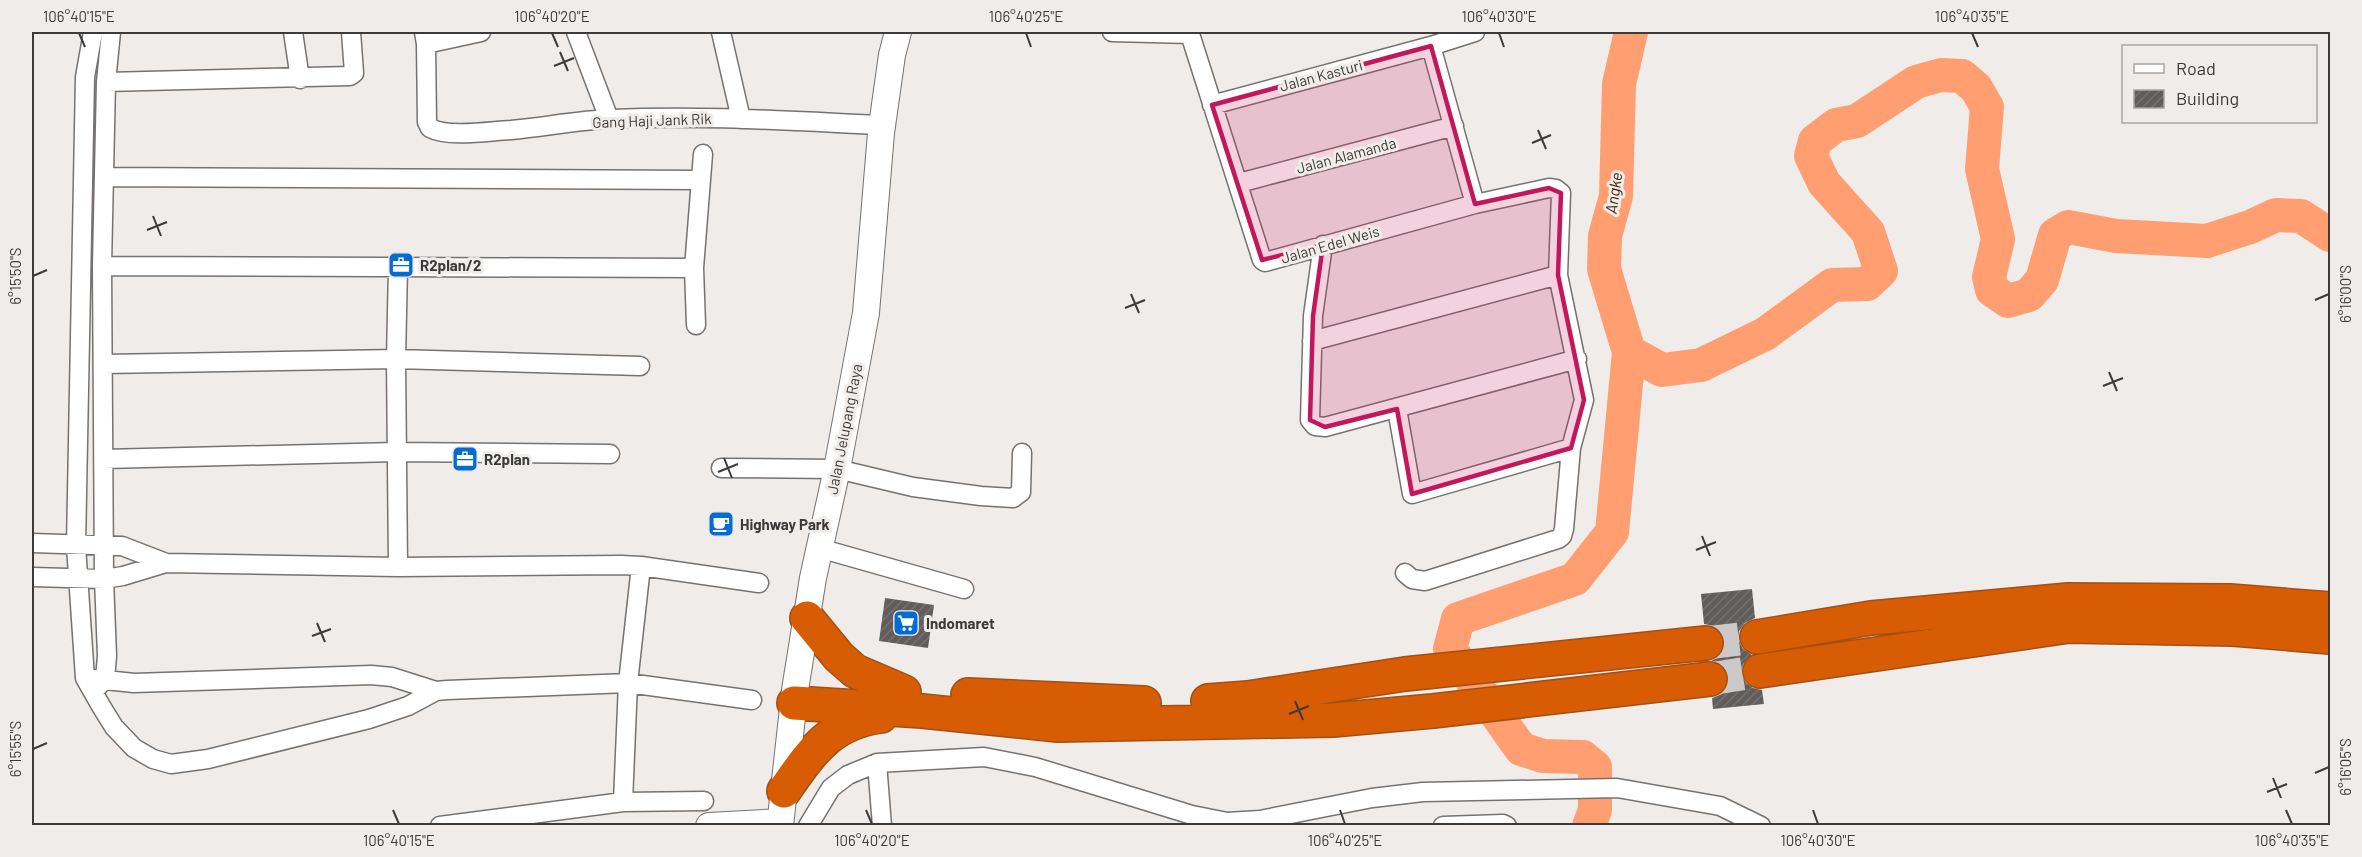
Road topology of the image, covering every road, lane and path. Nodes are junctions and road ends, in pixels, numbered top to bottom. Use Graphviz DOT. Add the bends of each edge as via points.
graph roads {
  1 [pos="93,32"];
  2 [pos="111,32"];
  3 [pos="293,32"];
  4 [pos="351,32"];
  5 [pos="481,32"];
  6 [pos="576,32"];
  7 [pos="721,32"];
  8 [pos="898,32"];
  9 [pos="1112,32"];
  10 [pos="1475,32"];
  11 [pos="1190,33"];
  12 [pos="425,38"];
  13 [pos="1431,46"];
  14 [pos="300,79"];
  15 [pos="106,82"];
  16 [pos="1212,105"];
  17 [pos="609,119"];
  18 [pos="741,119"];
  19 [pos="882,125"];
  20 [pos="1454,126"];
  21 [pos="703,154"];
  22 [pos="104,177"];
  23 [pos="700,180"];
  24 [pos="1239,183"];
  25 [pos="1475,204"];
  26 [pos="82,230"];
  27 [pos="103,231"];
  28 [pos="1323,245"];
  29 [pos="102,266"];
  30 [pos="398,267"];
  31 [pos="694,268"];
  32 [pos="1558,276"];
  33 [pos="696,325"];
  34 [pos="1311,341"];
  35 [pos="1577,358"];
  36 [pos="396,359"];
  37 [pos="103,364"];
  38 [pos="640,366"];
  39 [pos="1397,409"];
  40 [pos="1571,448"];
  41 [pos="396,452"];
  42 [pos="1022,453"];
  43 [pos="610,454"];
  44 [pos="104,459"];
  45 [pos="721,468"];
  46 [pos="837,469"];
  47 [pos="32,543"];
  48 [pos="76,546"];
  49 [pos="104,546"];
  50 [pos="819,548"];
  51 [pos="166,563"];
  52 [pos="641,566"];
  53 [pos="398,567"];
  54 [pos="1405,573"];
  55 [pos="32,577"];
  56 [pos="104,579"];
  57 [pos="79,580"];
  58 [pos="759,583"];
  59 [pos="964,589"];
  60 [pos="2331,609"];
  61 [pos="807,618"];
  62 [pos="1757,637"];
  63 [pos="2331,637"];
  64 [pos="1706,643"];
  65 [pos="1760,671"];
  66 [pos="1710,679"];
  67 [pos="94,683"];
  68 [pos="628,683"];
  69 [pos="436,691"];
  70 [pos="795,696"];
  71 [pos="752,700"];
  72 [pos="913,701"];
  73 [pos="877,763"];
  74 [pos="623,802"];
  75 [pos="707,813"];
  76 [pos="781,813"];
  77 [pos="440,825"];
  78 [pos="808,825"];
  79 [pos="882,825"];
  80 [pos="1443,825"];
  81 [pos="1506,825"];
  82 [pos="1761,825"];
  1 -- 26 [label="street" via="85,77"];
  2 -- 15 [label="street"];
  3 -- 14 [label="street"];
  4 -- 14 [label="street" via="354,73"];
  5 -- 12 [label="street"];
  6 -- 17 [label="street"];
  7 -- 18 [label="street"];
  8 -- 19 [label="street, Jalan Jelupang Raya"];
  9 -- 11 [label="street, Jalan Edel Weis"];
  10 -- 13 [label="street, Jalan Kasturi"];
  11 -- 16 [label="street, Jalan Edel Weis"];
  12 -- 17 [label="street, Gang Haji Jank Rik" via="427,122 436,132 543,128"];
  13 -- 16 [label="street, Jalan Kasturi"];
  13 -- 20 [label="street"];
  14 -- 15 [label="street"];
  15 -- 22 [label="street"];
  16 -- 24 [label="street, Jalan Edel Weis"];
  17 -- 18 [label="street, Gang Haji Jank Rik"];
  18 -- 19 [label="street, Gang Haji Jank Rik"];
  19 -- 46 [label="street, Jalan Jelupang Raya" via="866,313"];
  20 -- 24 [label="street, Jalan Alamanda"];
  20 -- 25 [label="street"];
  21 -- 23 [label="street"];
  22 -- 23 [label="street"];
  22 -- 27 [label="street"];
  23 -- 31 [label="street"];
  24 -- 28 [label="street, Jalan Edel Weis" via="1262,260 1270,262"];
  25 -- 28 [label="street, Jalan Edel Weis"];
  25 -- 32 [label="street, Jalan Edel Weis" via="1549,188 1561,193"];
  26 -- 27 [label="street"];
  26 -- 48 [label="street"];
  27 -- 29 [label="street"];
  28 -- 34 [label="street"];
  29 -- 30 [label="street"];
  29 -- 37 [label="street"];
  30 -- 31 [label="street"];
  30 -- 36 [label="street"];
  31 -- 33 [label="street"];
  32 -- 34 [label="street"];
  32 -- 35 [label="street"];
  34 -- 39 [label="street" via="1310,420 1315,426 1325,427"];
  35 -- 39 [label="street"];
  35 -- 40 [label="street" via="1584,400"];
  36 -- 37 [label="street"];
  36 -- 38 [label="street"];
  36 -- 41 [label="street"];
  37 -- 44 [label="street"];
  39 -- 40 [label="street" via="1412,494"];
  40 -- 54 [label="street" via="1562,536 1425,581"];
  41 -- 43 [label="street"];
  41 -- 44 [label="street"];
  41 -- 53 [label="street"];
  42 -- 46 [label="street" via="1021,492 1013,498 913,487"];
  44 -- 49 [label="street"];
  45 -- 46 [label="street"];
  46 -- 50 [label="street, Jalan Jelupang Raya"];
  47 -- 48 [label="street"];
  48 -- 49 [label="street"];
  48 -- 57 [label="street"];
  49 -- 51 [label="street" via="122,546"];
  49 -- 56 [label="street"];
  50 -- 59 [label="street"];
  50 -- 61 [label="street, Jalan Jelupang Raya"];
  51 -- 53 [label="street"];
  51 -- 56 [label="street"];
  52 -- 53 [label="street"];
  52 -- 58 [label="street"];
  52 -- 68 [label="street"];
  55 -- 57 [label="street"];
  56 -- 57 [label="street"];
  56 -- 67 [label="street" via="108,656"];
  57 -- 67 [label="street"];
  60 -- 62 [label="highway" via="2230,601 2068,600 1871,618"];
  61 -- 70 [label="street, Jalan Jelupang Raya"];
  61 -- 72 [label="highway" via="855,671"];
  63 -- 65 [label="highway" via="2233,629 2069,626"];
  64 -- 72 [label="highway" via="1405,674 1248,699 1161,704"];
  66 -- 72 [label="highway" via="1333,720 1058,725"];
  67 -- 69 [label="street" via="371,675 392,676"];
  67 -- 69 [label="street" via="114,727 134,748 171,764 208,759 369,719 408,706"];
  68 -- 69 [label="street"];
  68 -- 71 [label="street"];
  68 -- 74 [label="street"];
  70 -- 72 [label="highway"];
  70 -- 76 [label="street, Jalan Jelupang Raya"];
  72 -- 76 [label="highway" via="833,732 809,756"];
  73 -- 78 [label="street" via="831,788"];
  73 -- 79 [label="street"];
  73 -- 82 [label="street" via="984,757 1035,767 1227,822 1260,820 1423,792 1617,788 1720,806"];
  74 -- 75 [label="street"];
  74 -- 77 [label="street"];
  75 -- 76 [label="street"];
  80 -- 81 [label="street"];
}
